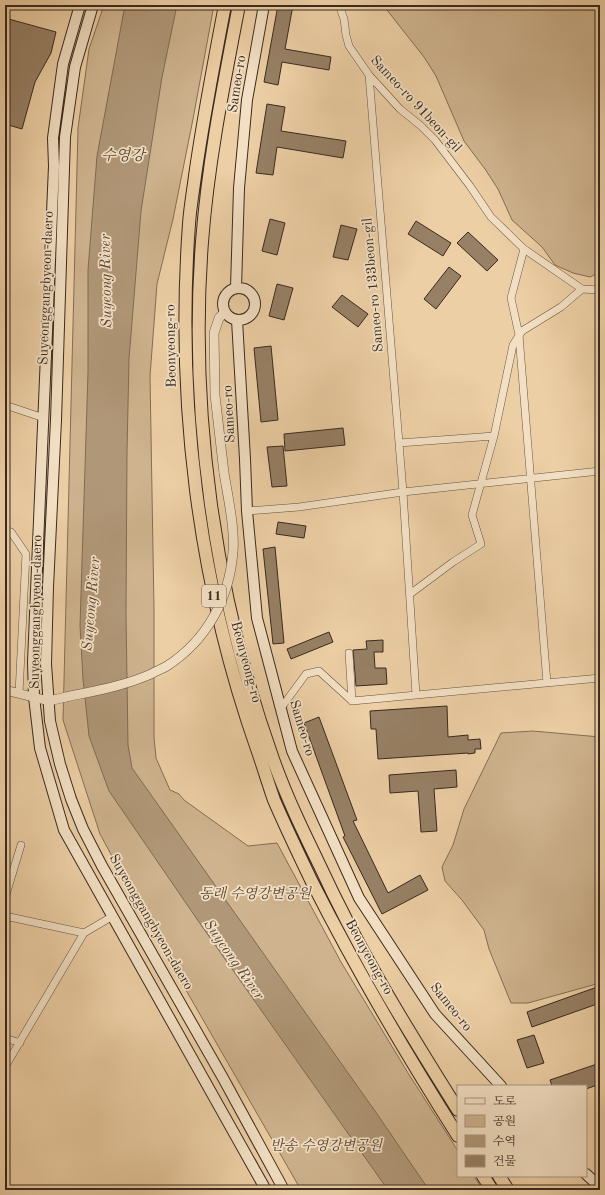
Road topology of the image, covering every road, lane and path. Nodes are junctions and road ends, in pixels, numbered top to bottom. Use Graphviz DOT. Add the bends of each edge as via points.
graph roads {
  1 [pos="80,5"];
  2 [pos="93,5"];
  3 [pos="225,5"];
  4 [pos="239,5"];
  5 [pos="264,5"];
  6 [pos="339,5"];
  7 [pos="369,76"];
  8 [pos="524,249"];
  9 [pos="236,288"];
  10 [pos="582,289"];
  11 [pos="600,290"];
  12 [pos="225,312"];
  13 [pos="237,320"];
  14 [pos="520,335"];
  15 [pos="5,405"];
  16 [pos="44,418"];
  17 [pos="494,436"];
  18 [pos="399,442"];
  19 [pos="600,471"];
  20 [pos="531,478"];
  21 [pos="481,484"];
  22 [pos="403,492"];
  23 [pos="247,512"];
  24 [pos="5,530"];
  25 [pos="410,594"];
  26 [pos="349,653"];
  27 [pos="600,678"];
  28 [pos="547,683"];
  29 [pos="5,690"];
  30 [pos="19,694"];
  31 [pos="416,694"];
  32 [pos="34,697"];
  33 [pos="49,701"];
  34 [pos="352,701"];
  35 [pos="281,708"];
  36 [pos="21,845"];
  37 [pos="5,898"];
  38 [pos="5,916"];
  39 [pos="113,916"];
  40 [pos="84,933"];
  41 [pos="5,1038"];
  42 [pos="20,1043"];
  43 [pos="5,1067"];
  44 [pos="500,1085"];
  45 [pos="457,1108"];
  46 [pos="457,1134"];
  47 [pos="587,1175"];
  48 [pos="484,1177"];
  49 [pos="500,1177"];
  50 [pos="600,1187"];
  51 [pos="266,1190"];
  52 [pos="284,1190"];
  53 [pos="492,1190"];
  54 [pos="508,1190"];
  1 -- 16 [label="main road, Suyeonggangbyeon-daero" via="63,64 53,138"];
  2 -- 33 [label="main road, Suyeonggangbyeon-daero" via="75,67 65,137 48,587 46,664"];
  3 -- 46 [label="highway, Beonyeong-ro / 11" via="201,132 189,222 185,318 187,392 195,486 208,570 243,710 274,800 333,924 362,977"];
  4 -- 45 [label="highway, Beonyeong-ro / 11" via="211,163 202,241 199,317 200,396 206,461 226,595 247,677 273,760 303,832 337,903 379,980"];
  5 -- 9 [label="main road, Sameo-ro" via="247,100 238,188"];
  6 -- 7 [label="street, Sameo-ro 91beon-gil" via="349,46"];
  7 -- 8 [label="street, Sameo-ro 91beon-gil" via="400,109 435,140 491,217"];
  7 -- 18 [label="street, Sameo-ro 133beon-gil"];
  8 -- 10 [label="street, Sameo-ro 91beon-gil"];
  8 -- 14 [label="street" via="511,298"];
  9 -- 12 [label="main road" via="224,297"];
  9 -- 13 [label="main road" via="251,293 255,304 251,314"];
  10 -- 11 [label="street"];
  10 -- 14 [label="street" via="561,307 522,331"];
  12 -- 13 [label="main road"];
  12 -- 33 [label="street, bridge" via="219,318 214,333 214,395 234,551 230,579 221,605 205,632 167,667 114,686"];
  13 -- 23 [label="main road, Sameo-ro"];
  14 -- 17 [label="street" via="513,345"];
  14 -- 20 [label="street"];
  15 -- 16 [label="street"];
  16 -- 32 [label="main road, Suyeonggangbyeon-daero" via="33,662"];
  17 -- 18 [label="street"];
  17 -- 21 [label="street"];
  18 -- 22 [label="street, Sameo-ro 133beon-gil"];
  19 -- 20 [label="street"];
  20 -- 21 [label="street"];
  20 -- 28 [label="street"];
  21 -- 22 [label="street"];
  21 -- 25 [label="street" via="472,515 481,544"];
  22 -- 23 [label="street"];
  22 -- 25 [label="street, Sameo-ro 133beon-gil"];
  23 -- 35 [label="main road, Sameo-ro" via="258,618"];
  24 -- 30 [label="street" via="11,532 26,554"];
  25 -- 31 [label="street, Sameo-ro 133beon-gil"];
  26 -- 34 [label="street"];
  27 -- 28 [label="street"];
  28 -- 31 [label="street"];
  29 -- 30 [label="street"];
  30 -- 32 [label="street"];
  31 -- 34 [label="street"];
  32 -- 33 [label="street"];
  32 -- 39 [label="main road, Suyeonggangbyeon-daero" via="40,748 64,830"];
  33 -- 52 [label="main road, Suyeonggangbyeon-daero" via="50,721 60,764 83,829"];
  34 -- 35 [label="street" via="319,671 306,674"];
  35 -- 44 [label="main road, Sameo-ro" via="292,751 359,898 435,1014"];
  36 -- 37 [label="street"];
  38 -- 40 [label="street"];
  39 -- 40 [label="street"];
  39 -- 51 [label="main road, Suyeonggangbyeon-daero"];
  40 -- 42 [label="street"];
  41 -- 42 [label="street"];
  42 -- 43 [label="street"];
  47 -- 50 [label="main road"];
  48 -- 53 [label="highway"];
  49 -- 54 [label="highway"];
}
